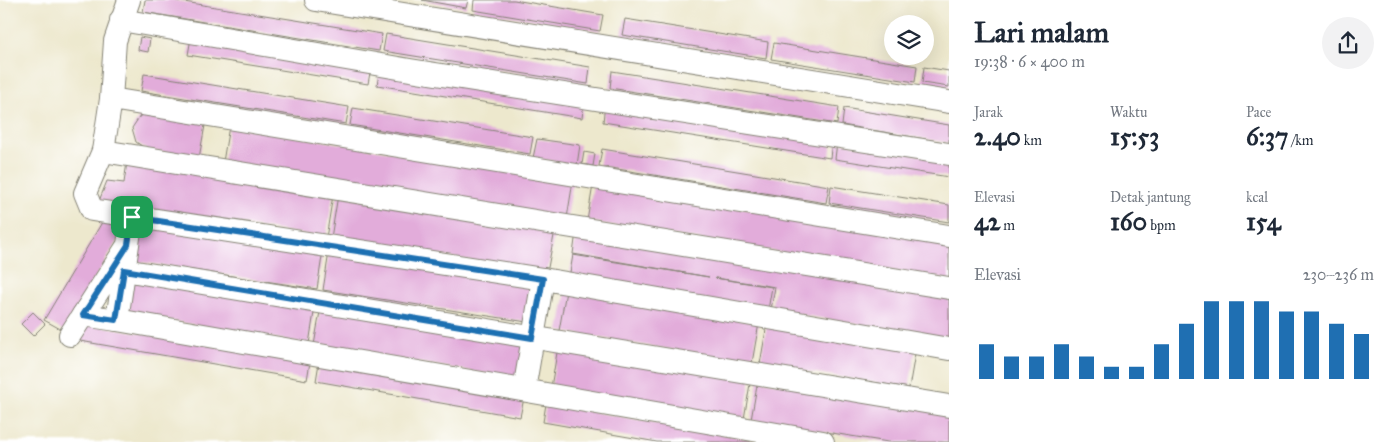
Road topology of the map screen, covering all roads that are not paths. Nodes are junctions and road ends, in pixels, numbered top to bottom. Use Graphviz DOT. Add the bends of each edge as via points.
graph roads {
  1 [pos="316,0"];
  2 [pos="125,10"];
  3 [pos="111,99"];
  4 [pos="949,102"];
  5 [pos="103,151"];
  6 [pos="949,154"];
  7 [pos="132,217"];
  8 [pos="949,236"];
  9 [pos="128,245"];
  10 [pos="124,270"];
  11 [pos="543,279"];
  12 [pos="949,288"];
  13 [pos="83,315"];
  14 [pos="116,320"];
  15 [pos="70,335"];
  16 [pos="532,338"];
  17 [pos="949,349"];
  18 [pos="524,390"];
  19 [pos="949,406"];
  20 [pos="823,442"];
  1 -- 4 [label="street"];
  2 -- 3 [label="street" via="115,41"];
  2 -- 6 [label="street" via="410,70"];
  3 -- 5 [label="street"];
  3 -- 8 [label="street"];
  5 -- 7 [label="street" via="85,193 92,210"];
  5 -- 12 [label="street"];
  7 -- 9 [label="street"];
  7 -- 11 [label="street"];
  9 -- 10 [label="street"];
  9 -- 13 [label="street"];
  10 -- 14 [label="street"];
  10 -- 16 [label="street"];
  11 -- 16 [label="street"];
  11 -- 17 [label="street"];
  13 -- 14 [label="street"];
  13 -- 15 [label="street"];
  14 -- 18 [label="street"];
  16 -- 18 [label="street"];
  16 -- 19 [label="street"];
  18 -- 20 [label="street"];
}
